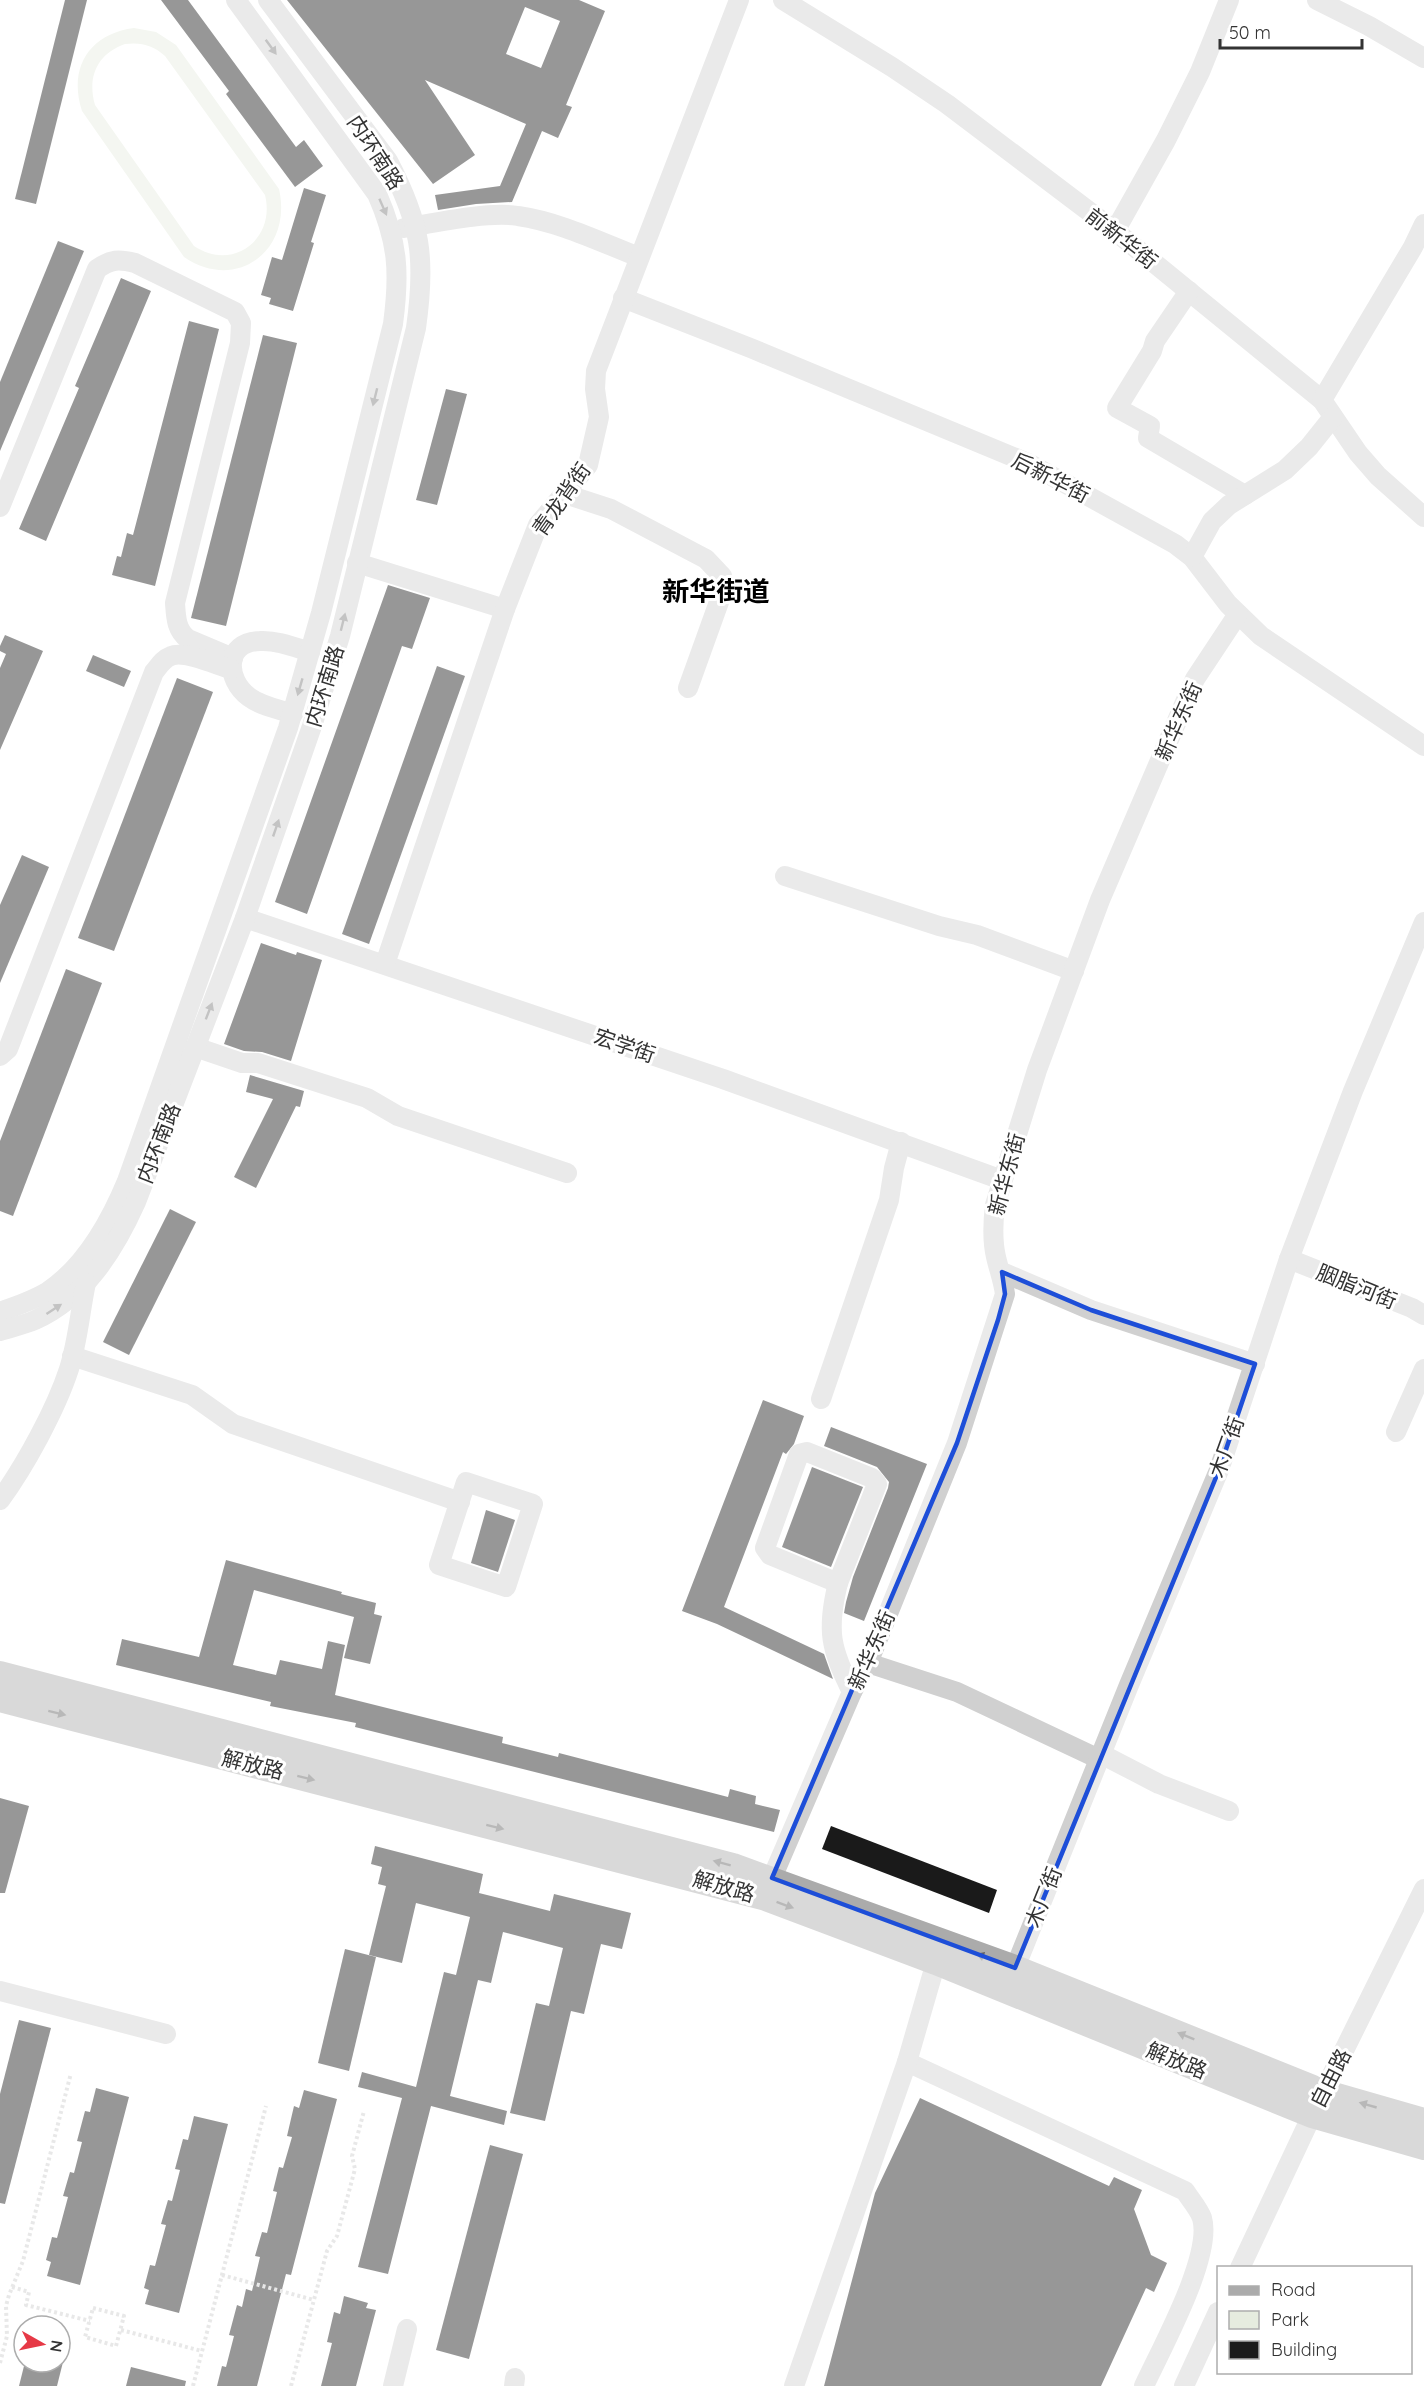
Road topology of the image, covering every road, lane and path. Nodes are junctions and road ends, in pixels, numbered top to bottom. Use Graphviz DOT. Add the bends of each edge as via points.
graph roads {
  1 [pos="236,0"];
  2 [pos="268,0"];
  3 [pos="739,0"];
  4 [pos="783,0"];
  5 [pos="1229,0"];
  6 [pos="1317,0"];
  7 [pos="1424,58"];
  8 [pos="1424,224"];
  9 [pos="416,226"];
  10 [pos="392,230"];
  11 [pos="1115,231"];
  12 [pos="639,257"];
  13 [pos="1189,291"];
  14 [pos="623,298"];
  15 [pos="1328,409"];
  16 [pos="565,494"];
  17 [pos="1245,495"];
  18 [pos="0,507"];
  19 [pos="1424,517"];
  20 [pos="1192,557"];
  21 [pos="357,563"];
  22 [pos="505,609"];
  23 [pos="1238,614"];
  24 [pos="185,647"];
  25 [pos="310,652"];
  26 [pos="232,664"];
  27 [pos="688,688"];
  28 [pos="293,714"];
  29 [pos="1424,746"];
  30 [pos="785,876"];
  31 [pos="245,918"];
  32 [pos="1424,922"];
  33 [pos="385,964"];
  34 [pos="1074,970"];
  35 [pos="195,1047"];
  36 [pos="0,1056"];
  37 [pos="902,1142"];
  38 [pos="567,1173"];
  39 [pos="1002,1180"];
  40 [pos="1289,1259"];
  41 [pos="1002,1272"];
  42 [pos="86,1283"];
  43 [pos="0,1312"];
  44 [pos="1424,1315"];
  45 [pos="0,1331"];
  46 [pos="72,1356"];
  47 [pos="1255,1364"];
  48 [pos="1424,1369"];
  49 [pos="821,1399"];
  50 [pos="1396,1432"];
  51 [pos="0,1500"];
  52 [pos="460,1502"];
  53 [pos="837,1583"];
  54 [pos="868,1663"];
  55 [pos="0,1674"];
  56 [pos="852,1692"];
  57 [pos="0,1699"];
  58 [pos="1100,1756"];
  59 [pos="1229,1811"];
  60 [pos="772,1878"];
  61 [pos="1424,1889"];
  62 [pos="936,1962"];
  63 [pos="1015,1968"];
  64 [pos="0,1991"];
  65 [pos="166,2034"];
  66 [pos="907,2062"];
  67 [pos="71,2073"];
  68 [pos="1323,2092"];
  69 [pos="266,2106"];
  70 [pos="364,2111"];
  71 [pos="1312,2115"];
  72 [pos="1424,2121"];
  73 [pos="1424,2147"];
  74 [pos="1241,2266"];
  75 [pos="222,2275"];
  76 [pos="12,2287"];
  77 [pos="314,2300"];
  78 [pos="1217,2314"];
  79 [pos="90,2322"];
  80 [pos="408,2329"];
  81 [pos="121,2330"];
  82 [pos="2,2349"];
  83 [pos="202,2352"];
  84 [pos="0,2362"];
  85 [pos="193,2386"];
  86 [pos="291,2386"];
  87 [pos="393,2386"];
  88 [pos="794,2386"];
  89 [pos="1144,2386"];
  90 [pos="1184,2386"];
  1 -- 10 [label="street, 内环南路, one-way" via="365,175"];
  2 -- 9 [label="street, 内环南路" via="388,161"];
  3 -- 12 [label="street, 青龙背街"];
  4 -- 11 [label="street, 前新华街" via="947,104"];
  5 -- 11 [label="street" via="1167,140"];
  6 -- 7 [label="street"];
  8 -- 15 [label="street"];
  9 -- 10 [label="street"];
  9 -- 12 [label="street" via="516,215 550,223"];
  9 -- 21 [label="street, 内环南路" via="422,261 416,328"];
  10 -- 25 [label="street, 内环南路, one-way" via="398,276 393,324"];
  11 -- 13 [label="street, 前新华街"];
  12 -- 14 [label="street, 青龙背街"];
  13 -- 15 [label="street, 前新华街"];
  13 -- 17 [label="street" via="1117,408 1150,426 1148,438"];
  14 -- 16 [label="street, 青龙背街" via="596,371 599,417 588,465"];
  14 -- 20 [label="street, 后新华街" via="1030,464"];
  15 -- 17 [label="street" via="1298,458"];
  15 -- 19 [label="street, 前新华街" via="1378,476"];
  16 -- 22 [label="street, 青龙背街" via="538,525"];
  16 -- 27 [label="street" via="610,509 674,542 706,559 723,576 724,588"];
  17 -- 20 [label="street" via="1212,521"];
  18 -- 24 [label="street" via="97,269 109,261 135,263 235,312 241,323 240,343 175,603"];
  20 -- 23 [label="street, 后新华街"];
  21 -- 22 [label="street"];
  31 -- 21 [label="street, 内环南路, one-way" via="312,726 340,636"];
  22 -- 33 [label="street, 青龙背街"];
  23 -- 29 [label="street, 后新华街" via="1261,636"];
  23 -- 34 [label="street, 新华东街" via="1195,679"];
  24 -- 26 [label="street"];
  24 -- 36 [label="street" via="164,660 154,672 8,1049"];
  25 -- 26 [label="street" via="272,641 248,642 240,647"];
  25 -- 28 [label="street, 内环南路, one-way"];
  26 -- 28 [label="street" via="238,686 249,697"];
  28 -- 43 [label="street, 内环南路" via="116,1207 92,1245 62,1280 32,1299"];
  30 -- 34 [label="street" via="977,935"];
  31 -- 33 [label="street, 宏学街"];
  35 -- 31 [label="street, 内环南路, one-way"];
  32 -- 40 [label="street, 木厂街"];
  33 -- 37 [label="street, 宏学街"];
  34 -- 39 [label="street, 新华东街"];
  35 -- 38 [label="street" via="367,1098 398,1116"];
  35 -- 42 [label="street, 内环南路" via="126,1224"];
  37 -- 39 [label="street, 宏学街"];
  37 -- 49 [label="street" via="889,1200"];
  39 -- 41 [label="street, 新华东街" via="992,1227"];
  40 -- 44 [label="street, 胭脂河街"];
  40 -- 47 [label="street, 木厂街"];
  41 -- 47 [label="street" via="1091,1310"];
  41 -- 54 [label="street, 新华东街" via="1005,1294 957,1443"];
  45 -- 42 [label="street, 内环南路, one-way" via="49,1313"];
  42 -- 46 [label="street"];
  46 -- 51 [label="street" via="58,1397"];
  46 -- 52 [label="street" via="192,1395 233,1424"];
  47 -- 58 [label="street, 木厂街" via="1219,1470"];
  48 -- 50 [label="street"];
  52 -- 52 [label="street" via="466,1482 533,1504 506,1587 439,1565"];
  53 -- 53 [label="street" via="770,1555 765,1548 799,1454 807,1452 873,1478 877,1484"];
  53 -- 56 [label="street" via="831,1609 833,1649"];
  54 -- 56 [label="street, 新华东街"];
  54 -- 58 [label="street" via="957,1692"];
  60 -- 55 [label="main road, 解放路, one-way"];
  56 -- 60 [label="street, 新华东街"];
  57 -- 62 [label="main road, 解放路, one-way" via="723,1885"];
  58 -- 59 [label="street"];
  58 -- 63 [label="street, 木厂街"];
  63 -- 60 [label="main road, 解放路, one-way"];
  61 -- 68 [label="street, 自由路"];
  62 -- 66 [label="street"];
  62 -- 71 [label="main road, 解放路"];
  68 -- 63 [label="main road, 解放路, one-way"];
  64 -- 65 [label="street"];
  66 -- 88 [label="street"];
  66 -- 89 [label="street" via="1185,2191 1202,2218 1197,2270"];
  67 -- 76 [label="path" via="23,2260"];
  68 -- 71 [label="street, 自由路"];
  72 -- 68 [label="main road, 解放路, one-way"];
  69 -- 75 [label="path"];
  70 -- 77 [label="path" via="352,2156 355,2169"];
  71 -- 73 [label="main road, 解放路"];
  71 -- 74 [label="street, 自由路"];
  75 -- 77 [label="path"];
  75 -- 83 [label="path"];
  76 -- 79 [label="path" via="29,2292 26,2305"];
  76 -- 82 [label="path"];
  77 -- 86 [label="path"];
  78 -- 90 [label="street"];
  79 -- 81 [label="path" via="93,2308 124,2316"];
  79 -- 81 [label="path" via="86,2337 116,2346"];
  80 -- 87 [label="street"];
  81 -- 83 [label="path"];
  82 -- 84 [label="path"];
  83 -- 85 [label="path"];
}
